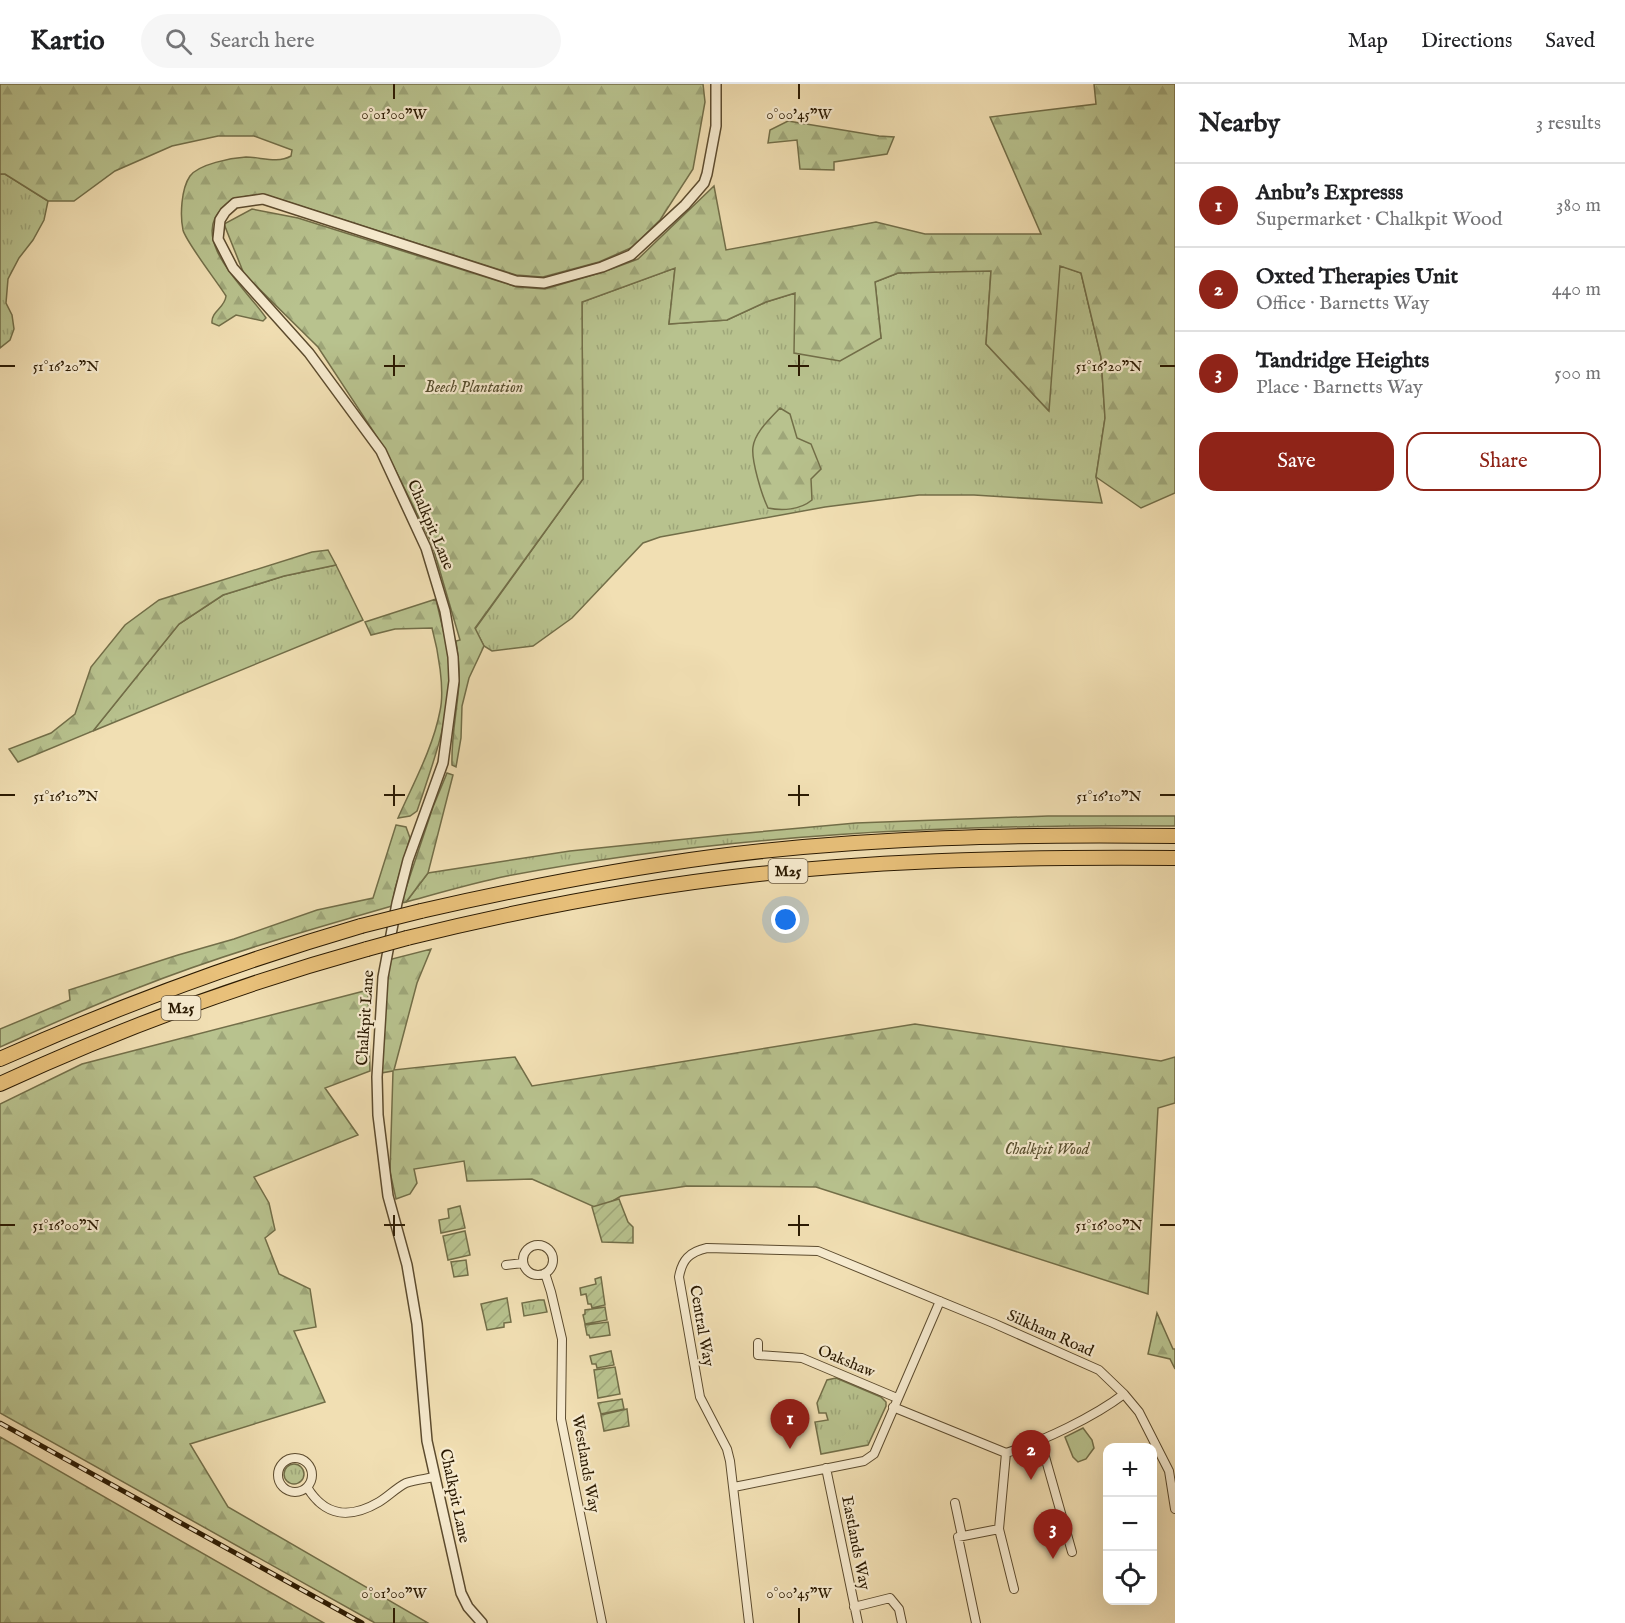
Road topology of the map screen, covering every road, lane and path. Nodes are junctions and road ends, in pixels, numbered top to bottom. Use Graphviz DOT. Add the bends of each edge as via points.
graph roads {
  1 [pos="717,84"];
  2 [pos="1175,836"];
  3 [pos="1175,858"];
  4 [pos="0,1059"];
  5 [pos="0,1084"];
  6 [pos="523,1263"];
  7 [pos="506,1265"];
  8 [pos="545,1274"];
  9 [pos="940,1301"];
  10 [pos="758,1343"];
  11 [pos="1124,1394"];
  12 [pos="897,1398"];
  13 [pos="893,1407"];
  14 [pos="1040,1440"];
  15 [pos="1006,1453"];
  16 [pos="826,1468"];
  17 [pos="434,1477"];
  18 [pos="307,1487"];
  19 [pos="734,1487"];
  20 [pos="955,1503"];
  21 [pos="1175,1509"];
  22 [pos="999,1529"];
  23 [pos="962,1536"];
  24 [pos="1072,1552"];
  25 [pos="1014,1589"];
  26 [pos="854,1607"];
  27 [pos="482,1623"];
  28 [pos="602,1623"];
  29 [pos="749,1623"];
  30 [pos="858,1623"];
  31 [pos="902,1623"];
  32 [pos="976,1623"];
  1 -- 17 [label="street, Chalkpit Lane" via="716,126 707,174 685,206 632,255 544,283 516,281 263,199 235,204 220,220 218,239 233,268 309,353 381,451 426,548 447,623 454,681 442,764 397,903 383,977 377,1077 388,1196 411,1285"];
  2 -- 4 [label="highway, M25, bridge" via="863,843 762,851 610,873 361,926 173,988"];
  3 -- 5 [label="highway, M25, bridge" via="849,866 650,888 550,905 407,938 271,977 82,1047"];
  6 -- 7 [label="street"];
  6 -- 8 [label="street" via="534,1275"];
  6 -- 8 [label="street" via="528,1249 546,1247 553,1260"];
  8 -- 28 [label="street, Westlands Way" via="562,1339 561,1419"];
  9 -- 11 [label="street, Silkham Road" via="1099,1370"];
  9 -- 12 [label="street"];
  9 -- 19 [label="street, Central Way" via="818,1251 707,1248 685,1259 679,1277 700,1397 727,1449"];
  10 -- 12 [label="street, Oakshaw" via="758,1355 802,1358"];
  11 -- 14 [label="street"];
  11 -- 21 [label="street, Silkham Road" via="1139,1412 1169,1471"];
  12 -- 13 [label="street"];
  13 -- 15 [label="street"];
  13 -- 16 [label="street" via="874,1454 864,1461"];
  14 -- 15 [label="street"];
  14 -- 24 [label="street"];
  15 -- 22 [label="street"];
  16 -- 19 [label="street"];
  16 -- 26 [label="street, Eastlands Way"];
  17 -- 18 [label="street" via="408,1482 380,1502 345,1513 324,1508"];
  17 -- 27 [label="street, Chalkpit Lane" via="461,1593"];
  18 -- 18 [label="street" via="297,1492 286,1491 277,1477 282,1462 293,1458 305,1461 312,1471"];
  19 -- 29 [label="street, Central Way"];
  20 -- 23 [label="street"];
  22 -- 23 [label="street"];
  22 -- 25 [label="street"];
  23 -- 32 [label="street" via="958,1537"];
  26 -- 30 [label="street, Eastlands Way"];
  26 -- 31 [label="street" via="890,1598 899,1609"];
}
